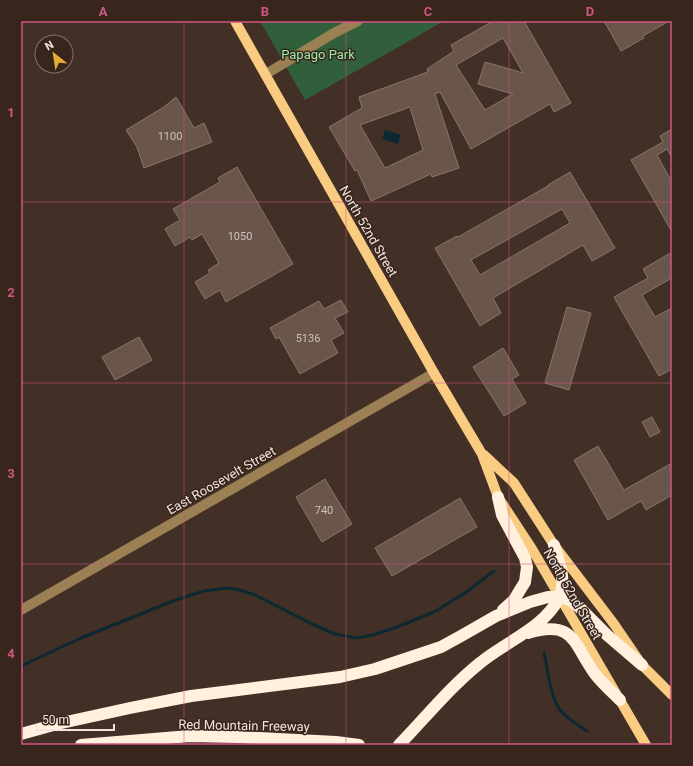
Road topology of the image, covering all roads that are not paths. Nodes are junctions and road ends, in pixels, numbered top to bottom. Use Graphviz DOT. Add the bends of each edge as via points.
graph roads {
  1 [pos="235,21"];
  2 [pos="358,21"];
  3 [pos="266,74"];
  4 [pos="434,373"];
  5 [pos="482,454"];
  6 [pos="498,496"];
  7 [pos="554,545"];
  8 [pos="560,597"];
  9 [pos="21,610"];
  10 [pos="496,616"];
  11 [pos="516,637"];
  12 [pos="642,664"];
  13 [pos="672,695"];
  14 [pos="620,700"];
  15 [pos="21,734"];
  16 [pos="81,745"];
  17 [pos="359,745"];
  18 [pos="399,745"];
  19 [pos="646,745"];
  1 -- 3 [label="main road, North 52nd Street"];
  2 -- 3 [label="street"];
  3 -- 4 [label="main road, North 52nd Street"];
  4 -- 5 [label="main road, North 52nd Street"];
  4 -- 9 [label="street, East Roosevelt Street"];
  5 -- 6 [label="main road, North 52nd Street"];
  5 -- 7 [label="main road, North 52nd Street" via="514,483"];
  6 -- 8 [label="main road, North 52nd Street"];
  6 -- 10 [label="highway" via="502,515 526,558 527,567 525,582 514,600"];
  7 -- 8 [label="highway" via="562,569"];
  7 -- 12 [label="main road, North 52nd Street"];
  8 -- 10 [label="highway" via="530,602"];
  8 -- 11 [label="highway" via="538,623"];
  8 -- 12 [label="highway" via="570,600 579,607"];
  8 -- 14 [label="main road, North 52nd Street"];
  10 -- 15 [label="highway" via="441,647 376,669 340,677 191,696 110,712"];
  11 -- 14 [label="highway" via="544,629 567,633 577,644 595,674"];
  11 -- 18 [label="highway" via="480,662"];
  12 -- 13 [label="main road, North 52nd Street"];
  14 -- 19 [label="main road, North 52nd Street"];
  16 -- 17 [label="highway, Red Mountain Freeway" via="190,736"];
}
